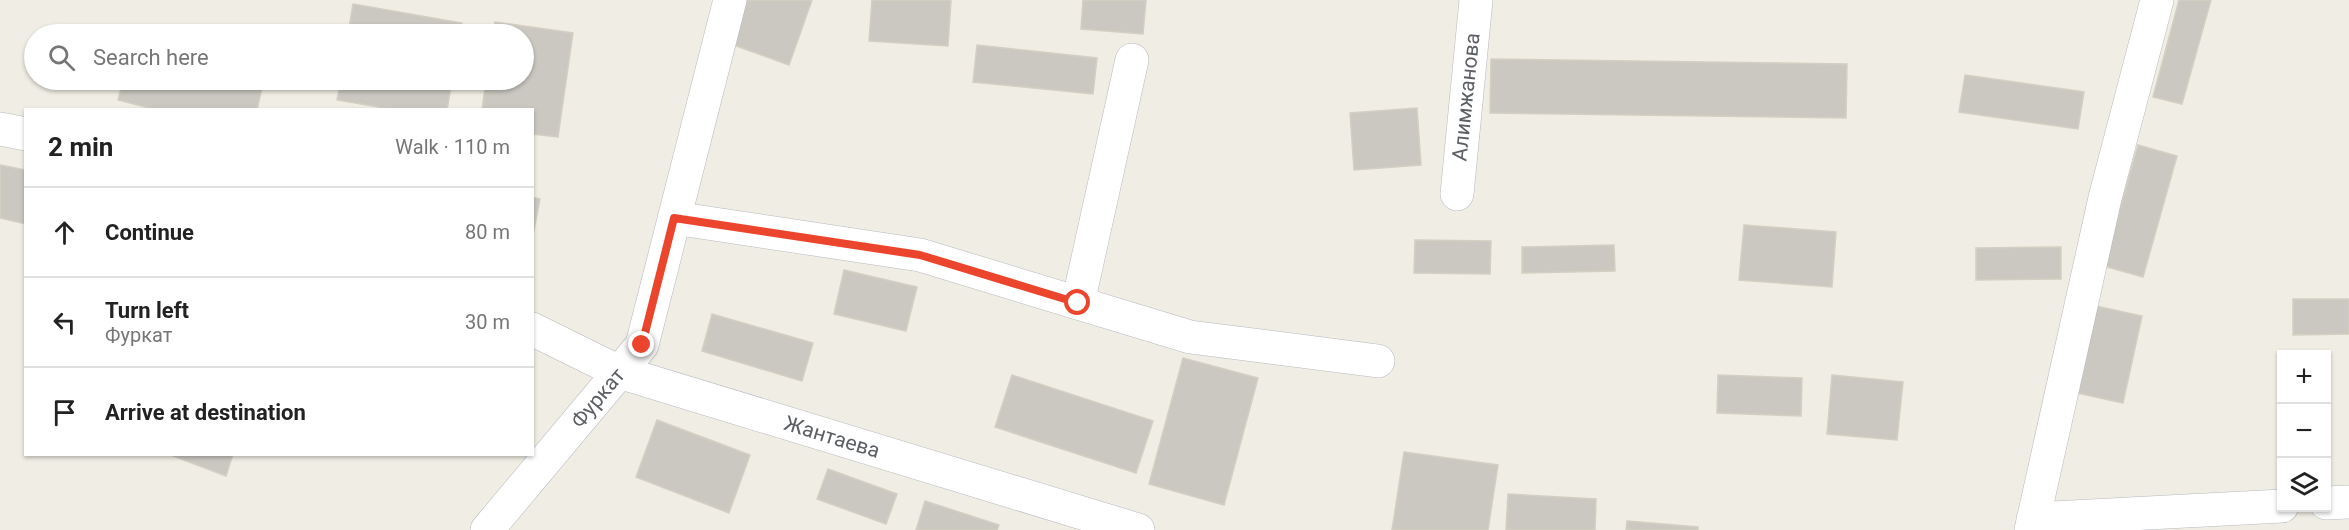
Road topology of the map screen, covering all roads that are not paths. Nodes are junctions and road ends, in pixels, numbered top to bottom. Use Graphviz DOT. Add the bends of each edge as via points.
graph roads {
  1 [pos="730,0"];
  2 [pos="1476,0"];
  3 [pos="2157,0"];
  4 [pos="1132,60"];
  5 [pos="0,129"];
  6 [pos="24,134"];
  7 [pos="1457,194"];
  8 [pos="674,218"];
  9 [pos="1078,303"];
  10 [pos="534,330"];
  11 [pos="1378,361"];
  12 [pos="619,372"];
  13 [pos="2349,502"];
  14 [pos="2331,503"];
  15 [pos="2277,506"];
  16 [pos="2032,525"];
  17 [pos="487,530"];
  18 [pos="1138,530"];
  1 -- 8 [label="street, Фуркат"];
  2 -- 7 [label="street, Алимжанова"];
  3 -- 16 [label="street" via="2105,198"];
  4 -- 9 [label="street"];
  5 -- 6 [label="street"];
  8 -- 9 [label="street" via="920,255"];
  8 -- 12 [label="street, Фуркат" via="642,345"];
  9 -- 11 [label="street" via="1190,337"];
  10 -- 12 [label="street, Жантаева"];
  12 -- 17 [label="street, Фуркат"];
  12 -- 18 [label="street, Жантаева"];
  13 -- 14 [label="street"];
  15 -- 16 [label="street"];
}
